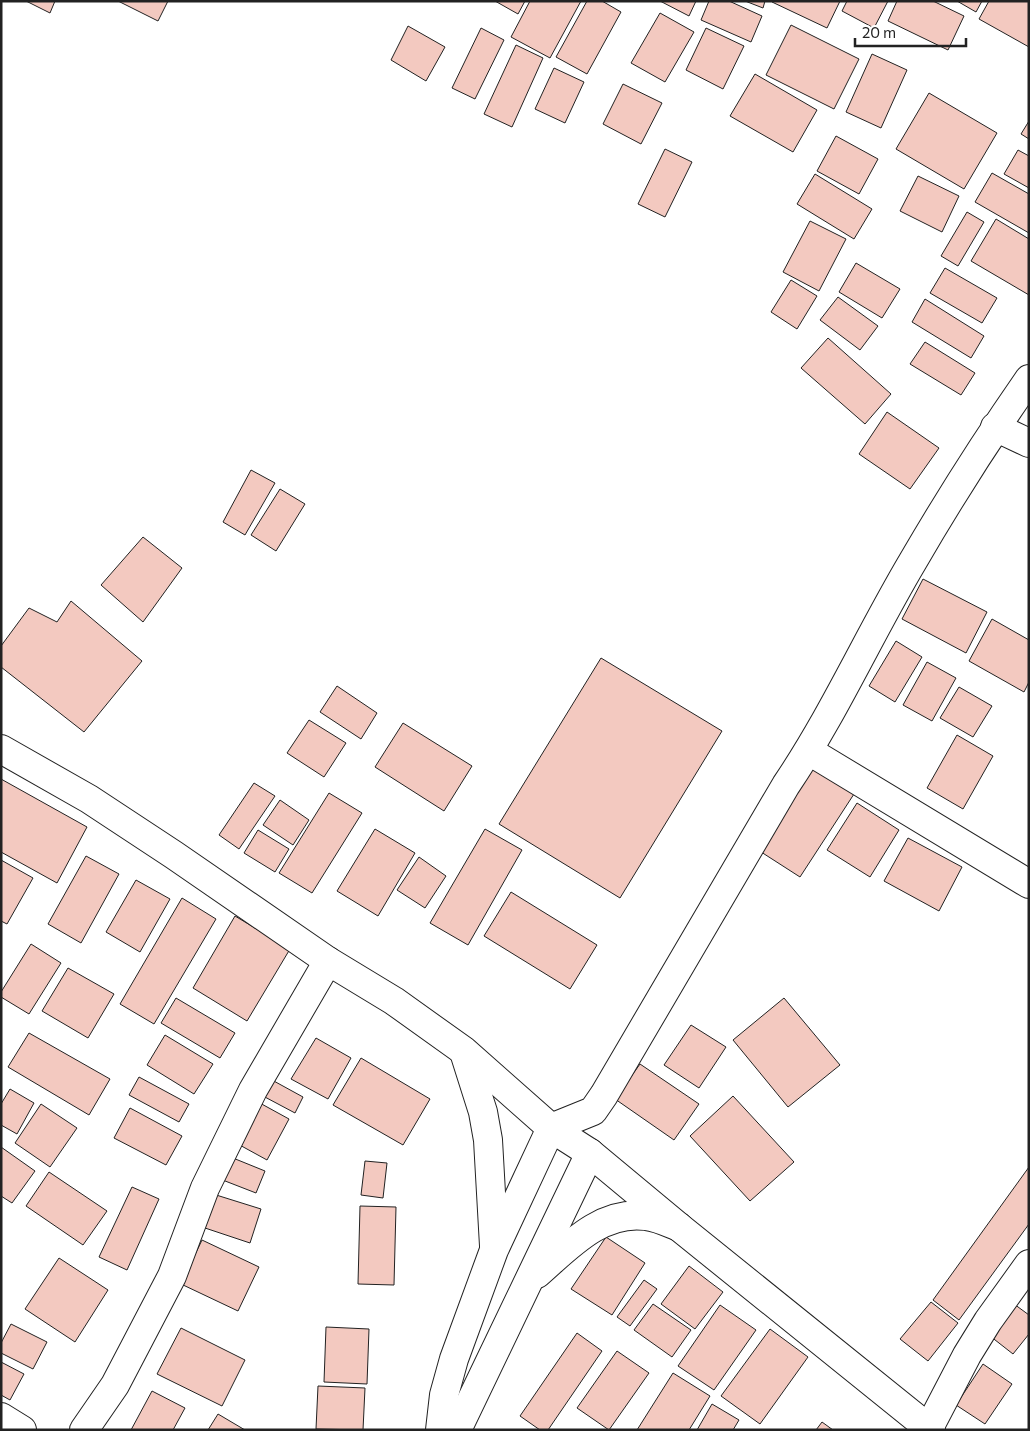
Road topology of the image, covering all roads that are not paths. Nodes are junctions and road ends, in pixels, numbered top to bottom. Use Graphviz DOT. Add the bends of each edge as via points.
graph roads {
  1 [pos="1029,379"];
  2 [pos="995,428"];
  3 [pos="1029,443"];
  4 [pos="1,750"];
  5 [pos="809,751"];
  6 [pos="1029,884"];
  7 [pos="328,961"];
  8 [pos="464,1051"];
  9 [pos="593,1111"];
  10 [pos="551,1128"];
  11 [pos="590,1153"];
  12 [pos="679,1227"];
  13 [pos="494,1250"];
  14 [pos="1029,1264"];
  15 [pos="527,1284"];
  16 [pos="1,1417"];
  17 [pos="930,1429"];
  18 [pos="22,1430"];
  19 [pos="84,1430"];
  20 [pos="440,1430"];
  21 [pos="457,1430"];
  1 -- 2 [label="main road"];
  2 -- 3 [label="main road"];
  2 -- 5 [label="main road" via="912,562"];
  4 -- 7 [label="main road" via="96,804"];
  5 -- 6 [label="main road"];
  5 -- 9 [label="main road"];
  7 -- 8 [label="main road" via="394,1001"];
  7 -- 19 [label="main road" via="253,1090 205,1188 172,1276 120,1376"];
  8 -- 10 [label="main road"];
  8 -- 13 [label="main road" via="488,1140"];
  9 -- 10 [label="main road"];
  9 -- 11 [label="main road"];
  10 -- 11 [label="main road"];
  10 -- 13 [label="main road"];
  11 -- 12 [label="main road"];
  11 -- 15 [label="main road"];
  12 -- 15 [label="main road" via="647,1216 608,1220 577,1240"];
  12 -- 17 [label="main road"];
  13 -- 20 [label="main road" via="454,1359 444,1395"];
  14 -- 17 [label="main road" via="988,1321"];
  15 -- 21 [label="main road"];
  16 -- 18 [label="main road"];
}
